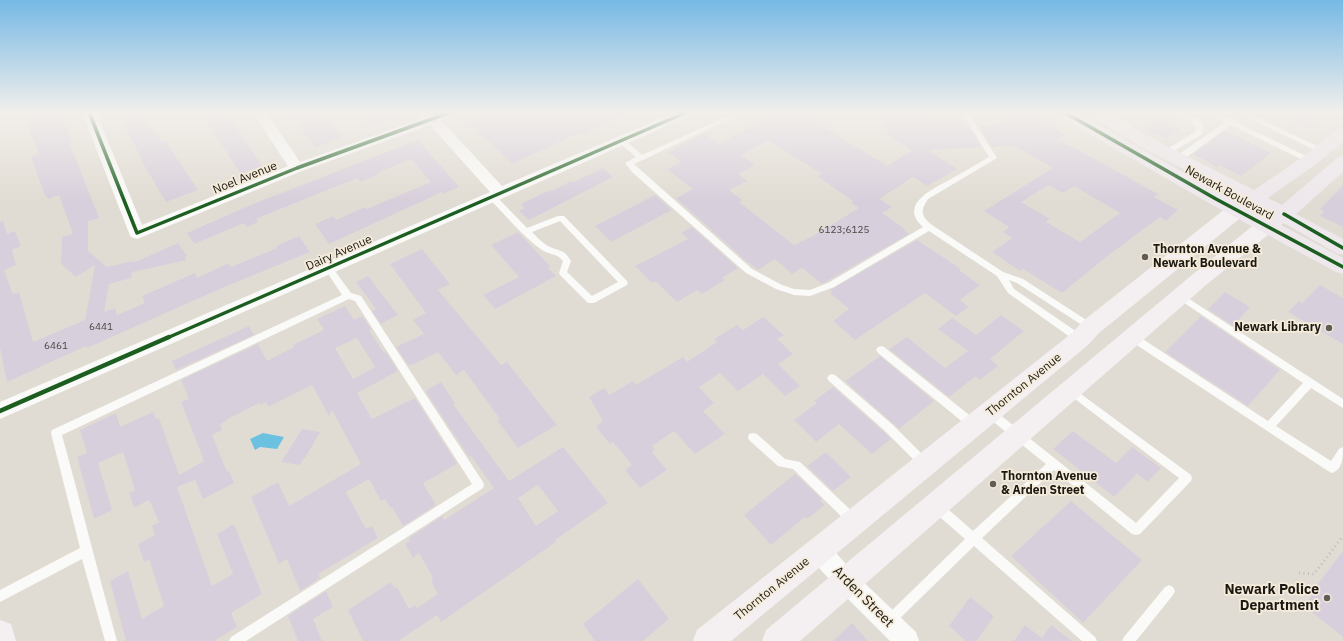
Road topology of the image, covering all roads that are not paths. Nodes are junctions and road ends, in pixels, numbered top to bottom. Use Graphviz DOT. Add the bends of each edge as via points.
graph roads {
  1 [pos="100,142"];
  2 [pos="279,142"];
  3 [pos="361,142"];
  4 [pos="451,142"];
  5 [pos="619,142"];
  6 [pos="622,142"];
  7 [pos="676,142"];
  8 [pos="985,142"];
  9 [pos="1123,142"];
  10 [pos="1145,142"];
  11 [pos="1188,142"];
  12 [pos="1197,142"];
  13 [pos="1282,142"];
  14 [pos="1293,142"];
  15 [pos="1332,142"];
  16 [pos="1316,155"];
  17 [pos="1173,156"];
  18 [pos="641,158"];
  19 [pos="1343,162"];
  20 [pos="297,168"];
  21 [pos="495,194"];
  22 [pos="1246,204"];
  23 [pos="1284,214"];
  24 [pos="1267,225"];
  25 [pos="929,227"];
  26 [pos="527,231"];
  27 [pos="1343,248"];
  28 [pos="1343,267"];
  29 [pos="329,268"];
  30 [pos="1000,274"];
  31 [pos="348,296"];
  32 [pos="1180,296"];
  33 [pos="1086,333"];
  34 [pos="1132,337"];
  35 [pos="881,350"];
  36 [pos="832,378"];
  37 [pos="1310,382"];
  38 [pos="1070,390"];
  39 [pos="1343,404"];
  40 [pos="0,411"];
  41 [pos="982,419"];
  42 [pos="1269,426"];
  43 [pos="1017,436"];
  44 [pos="753,437"];
  45 [pos="1343,452"];
  46 [pos="1053,464"];
  47 [pos="926,465"];
  48 [pos="936,506"];
  49 [pos="855,522"];
  50 [pos="973,539"];
  51 [pos="86,551"];
  52 [pos="819,551"];
  53 [pos="847,582"];
  54 [pos="1169,591"];
  55 [pos="0,596"];
  56 [pos="888,622"];
  57 [pos="0,635"];
  58 [pos="1,641"];
  59 [pos="111,641"];
  60 [pos="235,641"];
  61 [pos="708,641"];
  62 [pos="778,641"];
  63 [pos="907,641"];
  64 [pos="1091,641"];
  65 [pos="1128,641"];
  1 -- 20 [label="street, Noel Avenue" via="136,233"];
  2 -- 20 [label="street"];
  3 -- 20 [label="street, Noel Avenue"];
  4 -- 21 [label="street"];
  5 -- 21 [label="street, Dairy Avenue"];
  6 -- 18 [label="lane"];
  7 -- 18 [label="lane"];
  8 -- 25 [label="lane" via="993,158 925,197 919,206 919,219"];
  9 -- 22 [label="main road, Newark Boulevard"];
  10 -- 17 [label="main road, Newark Boulevard"];
  11 -- 17 [label="lane"];
  12 -- 17 [label="lane"];
  13 -- 16 [label="lane"];
  14 -- 16 [label="lane"];
  15 -- 16 [label="main road, Thornton Avenue"];
  16 -- 22 [label="main road, Thornton Avenue"];
  17 -- 22 [label="main road, Newark Boulevard"];
  18 -- 25 [label="lane" via="629,163 749,271 794,292 810,293 831,285"];
  19 -- 23 [label="main road"];
  21 -- 26 [label="lane"];
  21 -- 29 [label="street, Dairy Avenue"];
  22 -- 23 [label="main road, Newark Boulevard"];
  22 -- 24 [label="main road, Newark Boulevard"];
  22 -- 33 [label="main road, Thornton Avenue"];
  23 -- 24 [label="main road"];
  23 -- 27 [label="main road, Newark Boulevard"];
  24 -- 28 [label="main road, Newark Boulevard"];
  24 -- 32 [label="main road"];
  25 -- 30 [label="lane"];
  26 -- 26 [label="lane" via="562,218 624,283 591,301 563,273 567,261 564,255 546,248"];
  29 -- 31 [label="lane"];
  29 -- 40 [label="street, Dairy Avenue"];
  30 -- 33 [label="lane" via="1020,281"];
  30 -- 33 [label="lane" via="1011,291"];
  31 -- 51 [label="lane" via="56,433"];
  31 -- 60 [label="lane" via="358,298 479,485"];
  32 -- 34 [label="main road"];
  32 -- 37 [label="lane"];
  33 -- 41 [label="main road, Thornton Avenue"];
  34 -- 38 [label="main road"];
  34 -- 42 [label="lane"];
  35 -- 41 [label="lane"];
  36 -- 47 [label="lane"];
  37 -- 39 [label="lane"];
  37 -- 42 [label="lane"];
  38 -- 43 [label="main road"];
  38 -- 46 [label="lane" via="1187,478 1136,530"];
  41 -- 43 [label="lane"];
  41 -- 47 [label="main road, Thornton Avenue"];
  42 -- 45 [label="lane" via="1332,468"];
  43 -- 46 [label="lane"];
  43 -- 48 [label="main road"];
  44 -- 49 [label="lane" via="782,463 796,465"];
  46 -- 50 [label="lane"];
  47 -- 49 [label="main road, Thornton Avenue"];
  48 -- 50 [label="lane"];
  48 -- 53 [label="main road"];
  49 -- 52 [label="main road, Thornton Avenue"];
  50 -- 56 [label="lane"];
  50 -- 64 [label="lane"];
  51 -- 55 [label="lane"];
  51 -- 59 [label="lane"];
  52 -- 53 [label="street, Arden Street"];
  52 -- 61 [label="main road, Thornton Avenue"];
  53 -- 56 [label="street, Arden Street"];
  53 -- 62 [label="main road"];
  54 -- 65 [label="lane"];
  56 -- 63 [label="street, Arden Street"];
  57 -- 58 [label="main road"];
}
